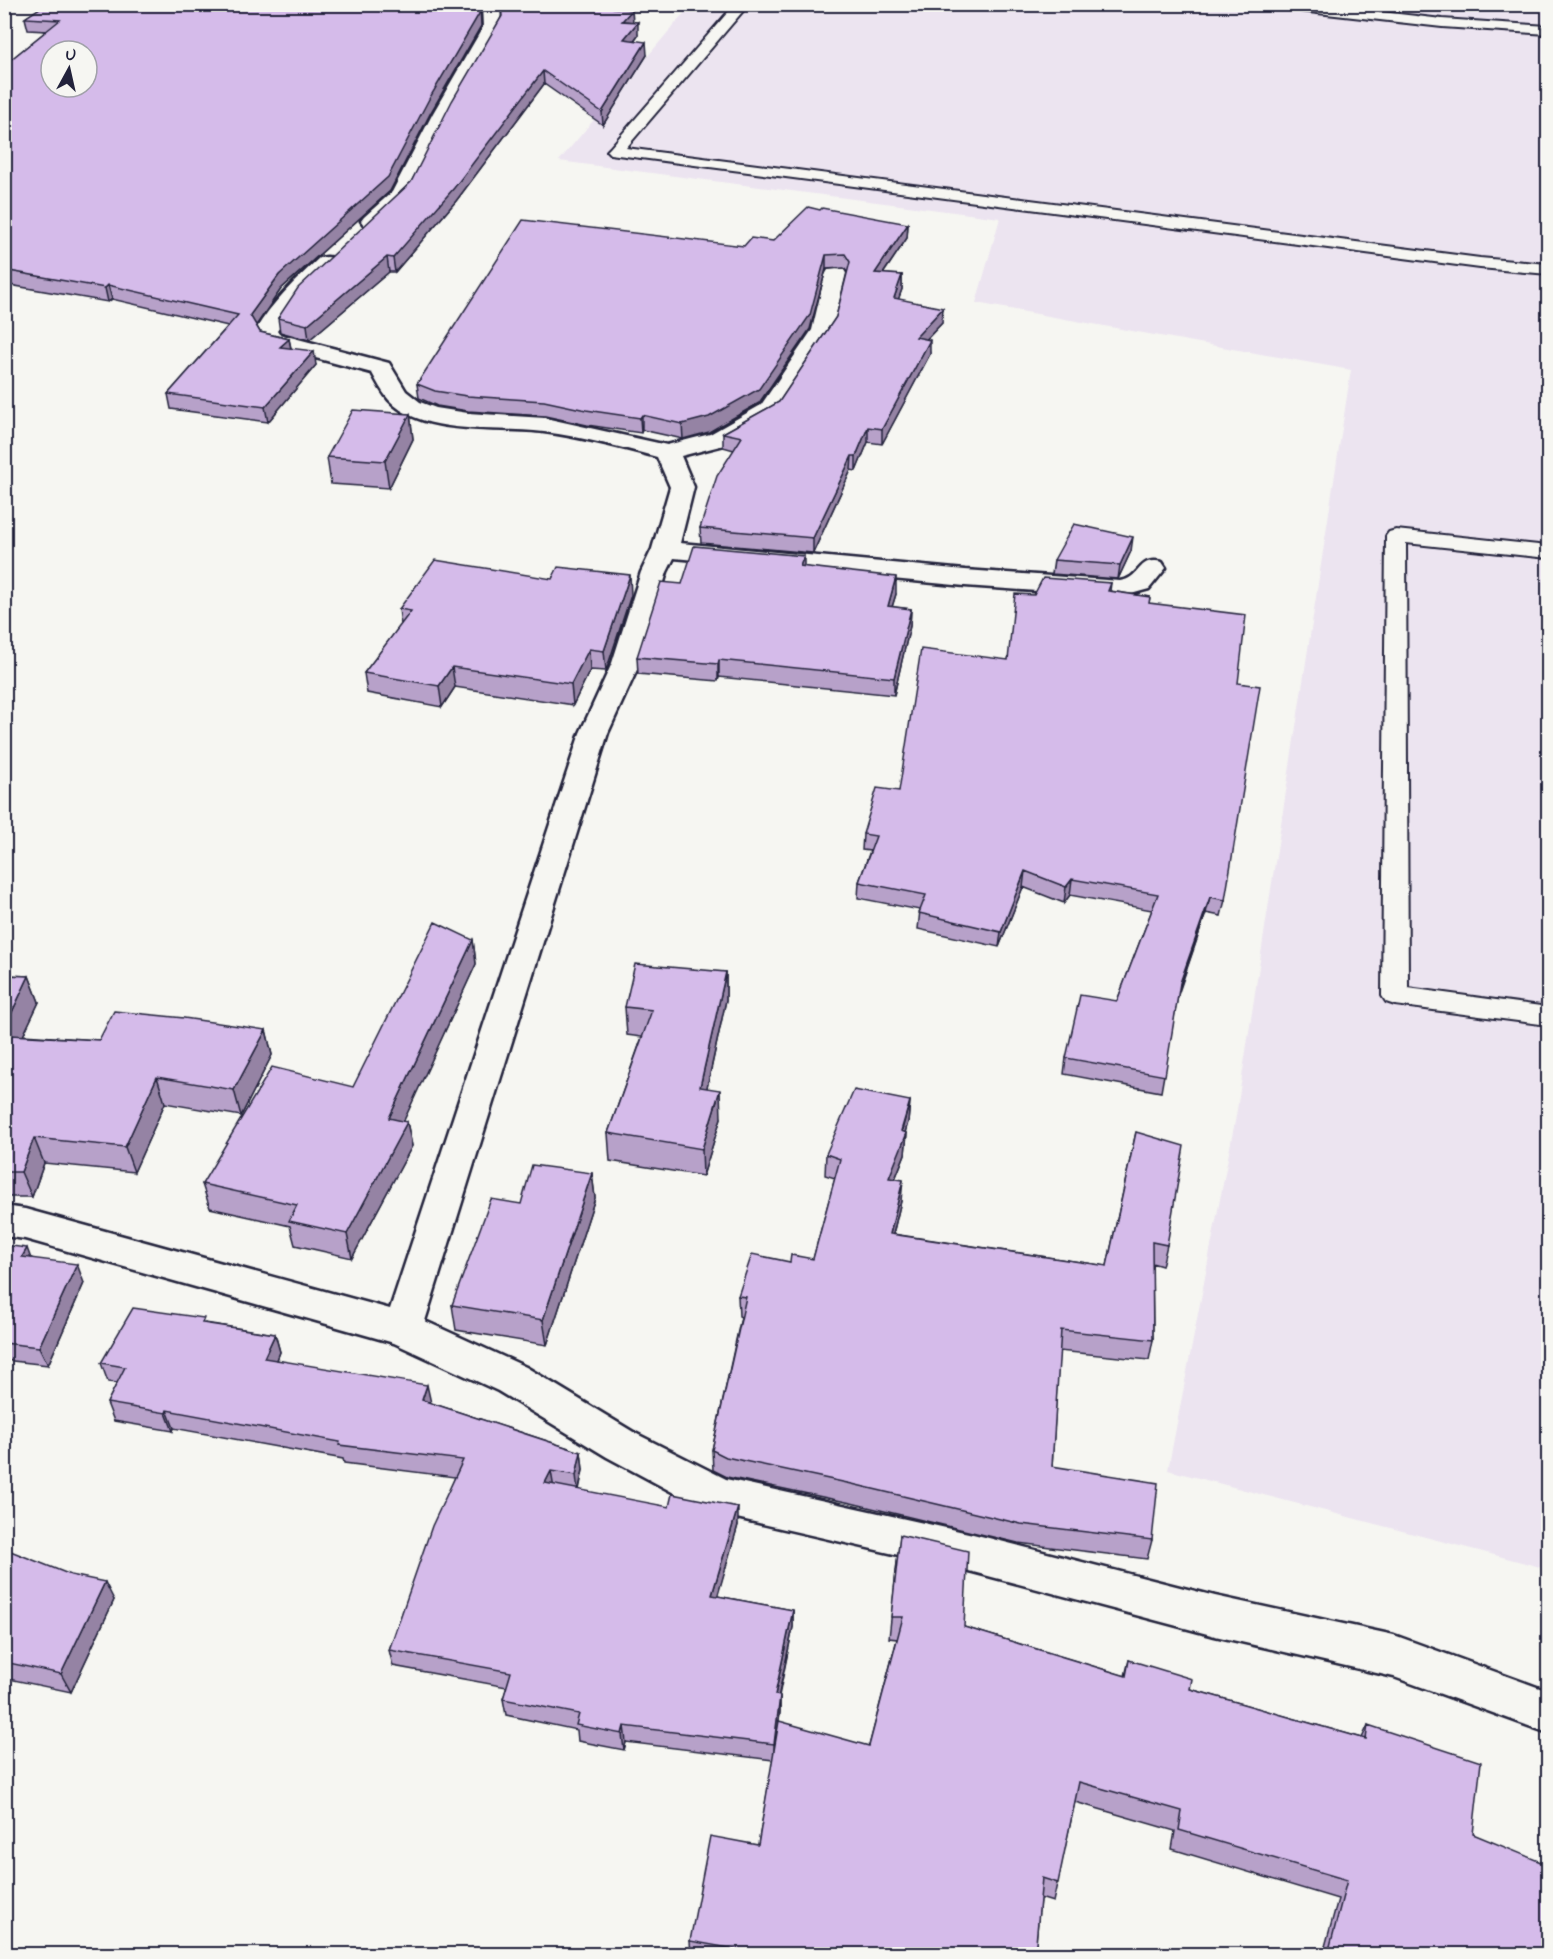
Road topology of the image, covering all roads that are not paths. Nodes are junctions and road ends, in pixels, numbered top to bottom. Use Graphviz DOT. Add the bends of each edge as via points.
graph roads {
  1 [pos="491,4"];
  2 [pos="743,4"];
  3 [pos="1273,4"];
  4 [pos="1548,30"];
  5 [pos="1548,269"];
  6 [pos="836,275"];
  7 [pos="667,452"];
  8 [pos="665,549"];
  9 [pos="1548,552"];
  10 [pos="1153,568"];
  11 [pos="1548,1016"];
  12 [pos="4,1221"];
  13 [pos="403,1329"];
  14 [pos="1548,1712"];
  1 -- 7 [label="street" via="492,27 442,112 401,195 303,285 276,314 267,331 271,339 381,368 398,396 418,408 454,420 543,424"];
  2 -- 5 [label="lane" via="615,151 1468,262"];
  3 -- 4 [label="lane" via="1442,23"];
  6 -- 7 [label="street" via="823,330 769,410 719,439"];
  7 -- 8 [label="street" via="682,487"];
  8 -- 10 [label="street" via="1119,589 1143,584"];
  8 -- 13 [label="street" via="626,663 594,733"];
  9 -- 11 [label="lane" via="1395,536 1395,996"];
  12 -- 13 [label="street"];
  13 -- 14 [label="street" via="512,1379 621,1445 719,1496 973,1553 1215,1616 1394,1656"];
}
